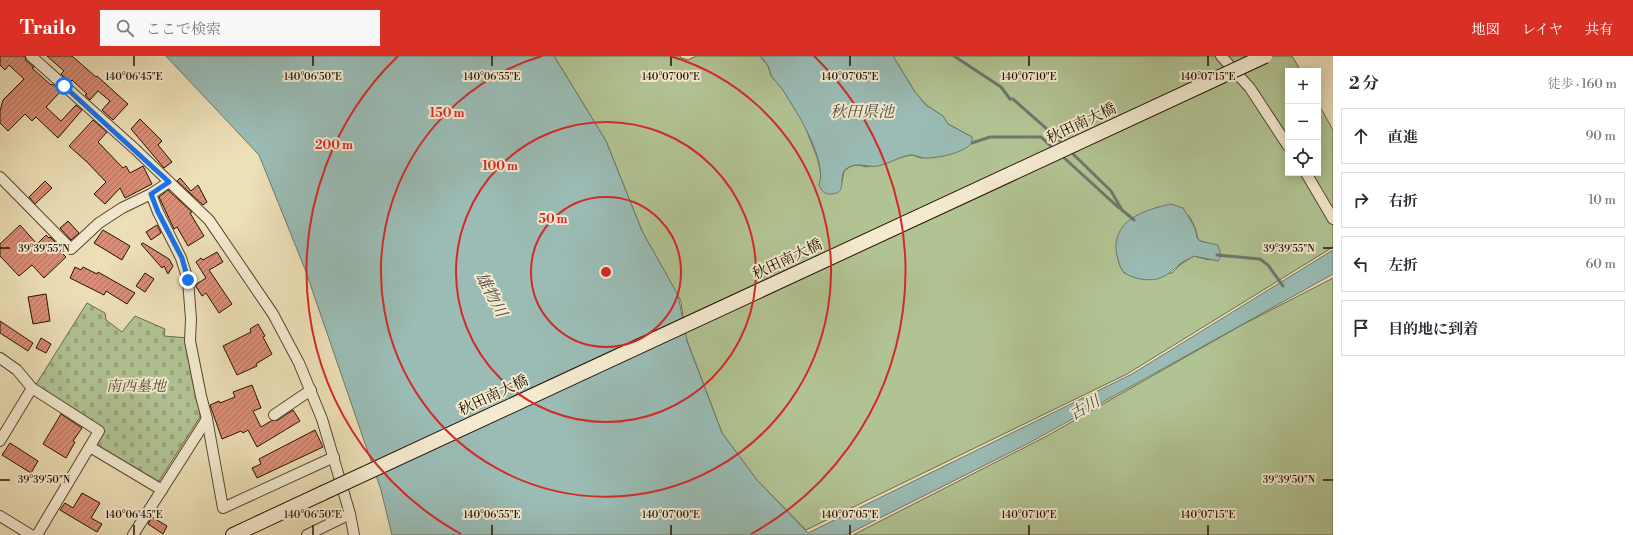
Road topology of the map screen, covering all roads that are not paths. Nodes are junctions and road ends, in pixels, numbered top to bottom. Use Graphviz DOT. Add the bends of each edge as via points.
graph roads {
  1 [pos="31,56"];
  2 [pos="1221,56"];
  3 [pos="1265,56"];
  4 [pos="1285,141"];
  5 [pos="1308,176"];
  6 [pos="0,177"];
  7 [pos="169,182"];
  8 [pos="151,194"];
  9 [pos="1333,219"];
  10 [pos="0,358"];
  11 [pos="32,388"];
  12 [pos="311,390"];
  13 [pos="274,415"];
  14 [pos="207,419"];
  15 [pos="0,441"];
  16 [pos="90,447"];
  17 [pos="334,457"];
  18 [pos="162,490"];
  19 [pos="350,514"];
  20 [pos="0,516"];
  21 [pos="31,535"];
  22 [pos="37,535"];
  23 [pos="133,535"];
  24 [pos="233,535"];
  25 [pos="307,535"];
  26 [pos="354,535"];
  1 -- 7 [label="street"];
  2 -- 4 [label="street" via="1250,88"];
  3 -- 24 [label="street, 秋田南大橋, bridge"];
  5 -- 9 [label="street"];
  6 -- 8 [label="street" via="71,249 99,223"];
  7 -- 8 [label="street"];
  7 -- 12 [label="street" via="208,220 273,314"];
  8 -- 14 [label="street" via="182,258 188,280 190,341"];
  10 -- 11 [label="street" via="17,370"];
  11 -- 15 [label="street"];
  11 -- 16 [label="street" via="99,431"];
  12 -- 13 [label="street"];
  12 -- 17 [label="street"];
  14 -- 17 [label="street" via="223,508"];
  14 -- 18 [label="street"];
  16 -- 18 [label="street"];
  16 -- 22 [label="street"];
  17 -- 19 [label="street"];
  18 -- 23 [label="street"];
  19 -- 25 [label="street"];
  19 -- 26 [label="street"];
  20 -- 21 [label="street"];
}
